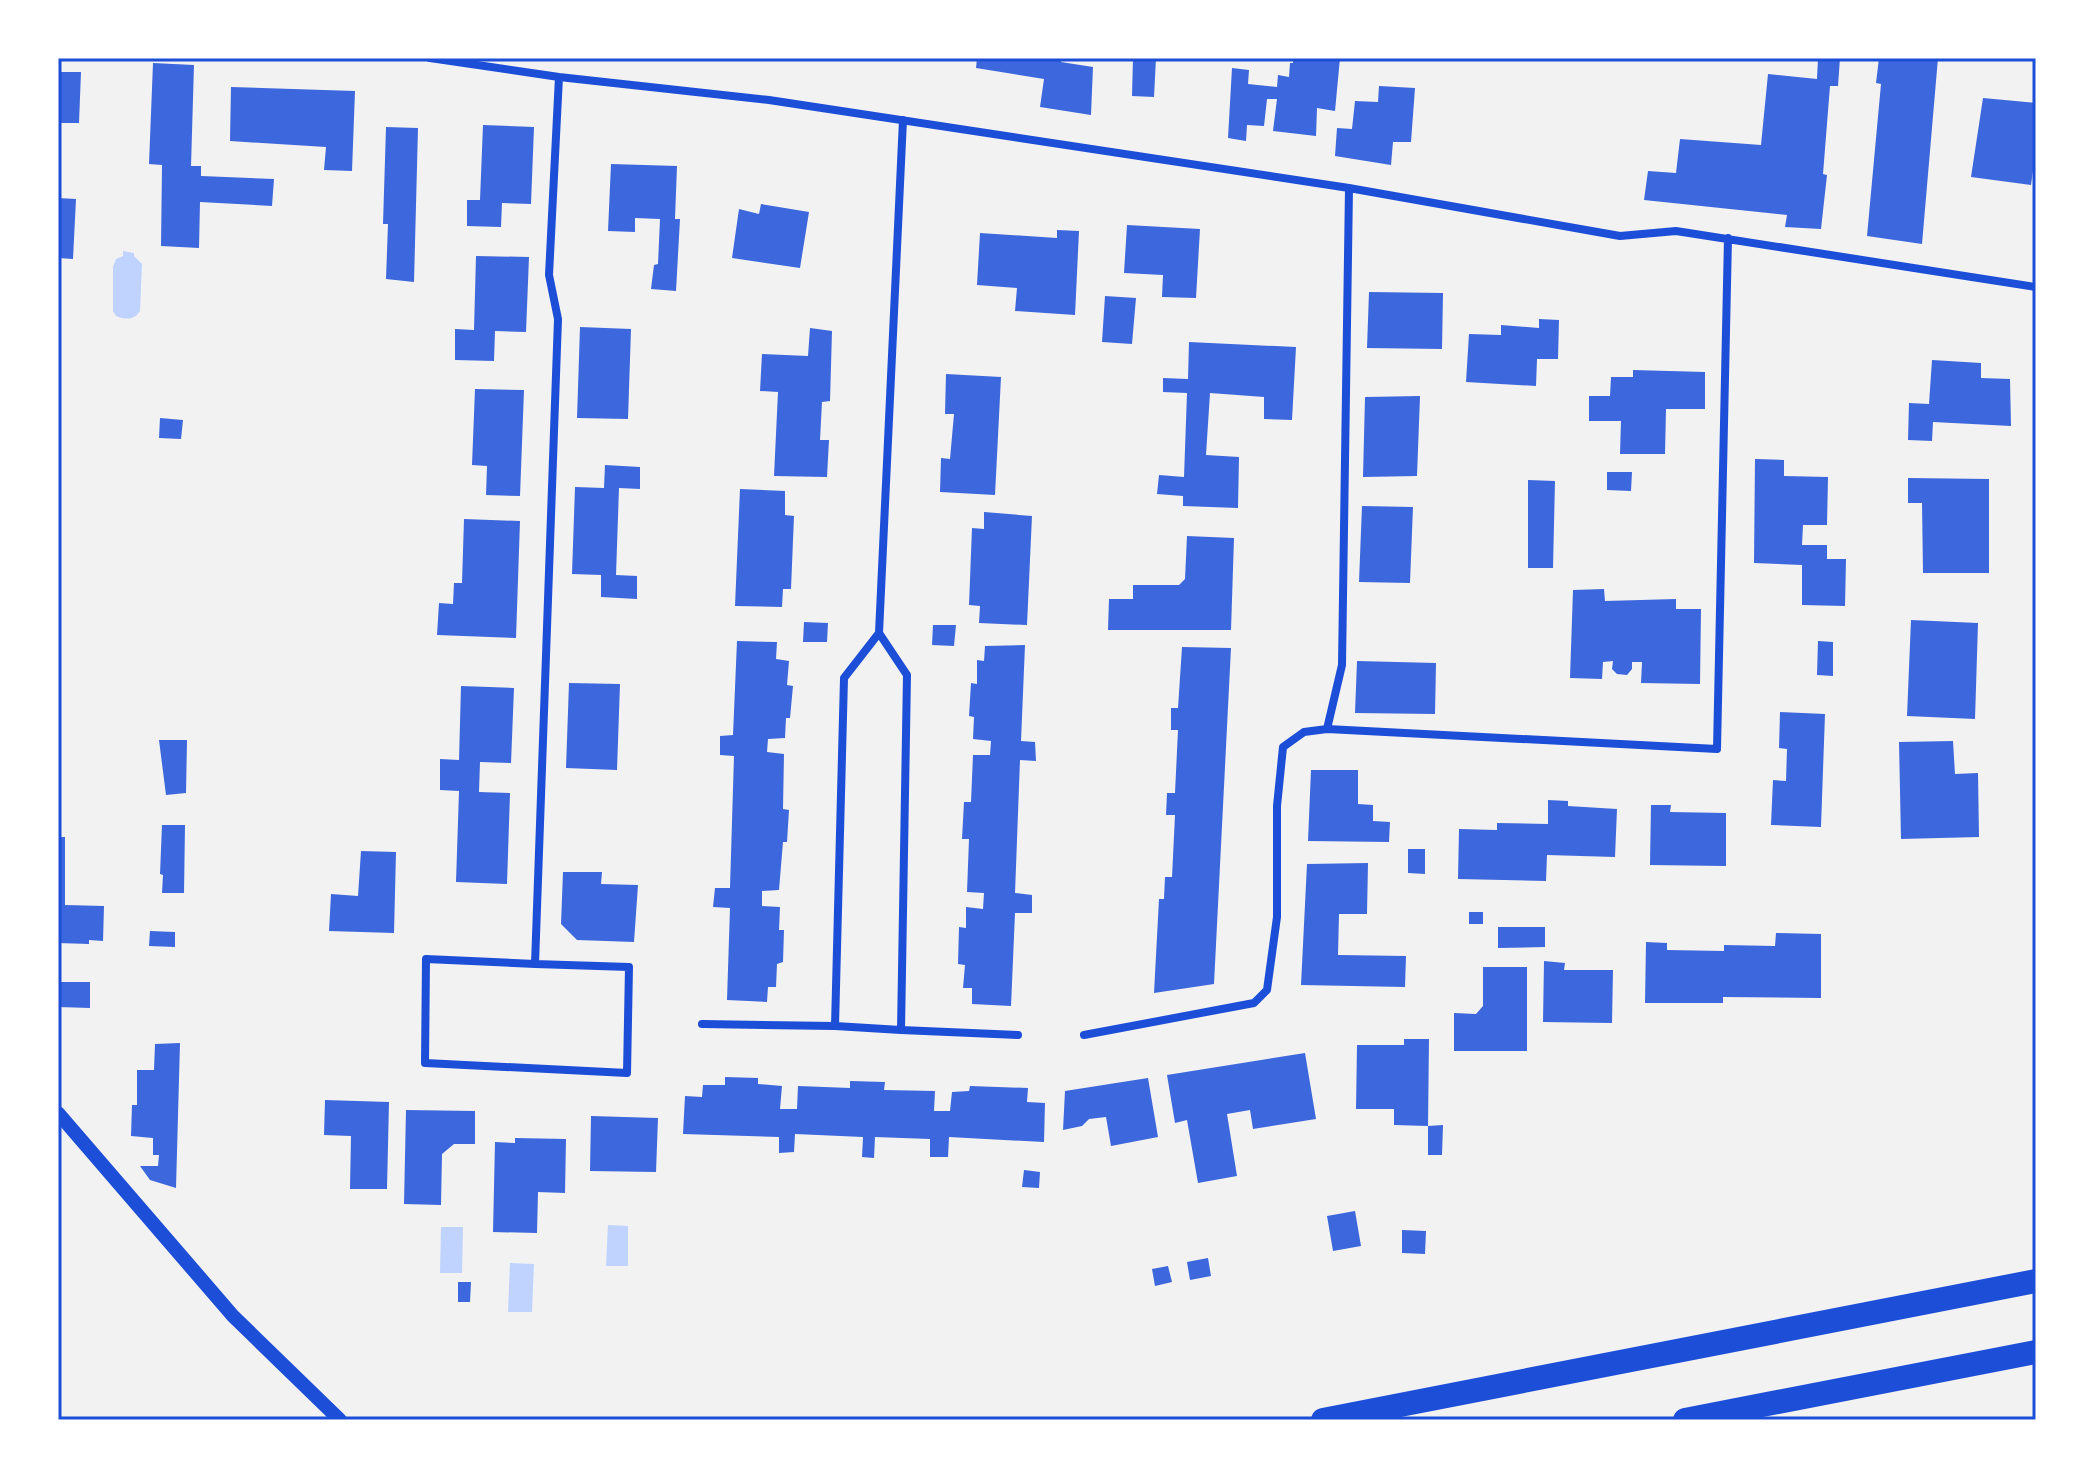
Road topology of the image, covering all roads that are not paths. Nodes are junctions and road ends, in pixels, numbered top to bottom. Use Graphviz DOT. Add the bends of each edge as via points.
graph roads {
  1 [pos="430,58"];
  2 [pos="559,77"];
  3 [pos="903,120"];
  4 [pos="1349,188"];
  5 [pos="1728,238"];
  6 [pos="2036,287"];
  7 [pos="879,633"];
  8 [pos="1327,729"];
  9 [pos="535,964"];
  10 [pos="702,1024"];
  11 [pos="835,1026"];
  12 [pos="901,1030"];
  13 [pos="1018,1035"];
  14 [pos="1084,1035"];
  15 [pos="58,1113"];
  16 [pos="2036,1281"];
  17 [pos="2036,1352"];
  18 [pos="2036,1362"];
  19 [pos="1904,1378"];
  20 [pos="340,1420"];
  21 [pos="1323,1420"];
  22 [pos="1685,1420"];
  1 -- 2 [label="street"];
  2 -- 3 [label="street"];
  2 -- 9 [label="street" via="549,275 558,319"];
  3 -- 4 [label="street"];
  3 -- 7 [label="street"];
  4 -- 5 [label="street" via="1620,236 1676,231"];
  4 -- 8 [label="street" via="1342,665"];
  5 -- 6 [label="street"];
  5 -- 8 [label="street" via="1717,749"];
  7 -- 11 [label="street" via="844,678"];
  7 -- 12 [label="street" via="907,675"];
  8 -- 14 [label="street" via="1304,732 1283,747 1277,917 1267,990 1254,1003"];
  9 -- 9 [label="street" via="426,959 425,1063 627,1073 629,967"];
  10 -- 11 [label="street"];
  11 -- 12 [label="street"];
  12 -- 13 [label="street"];
  15 -- 20 [label="street" via="233,1316"];
  16 -- 21 [label="highway"];
  17 -- 19 [label="highway"];
  18 -- 19 [label="highway"];
  19 -- 22 [label="highway"];
}
